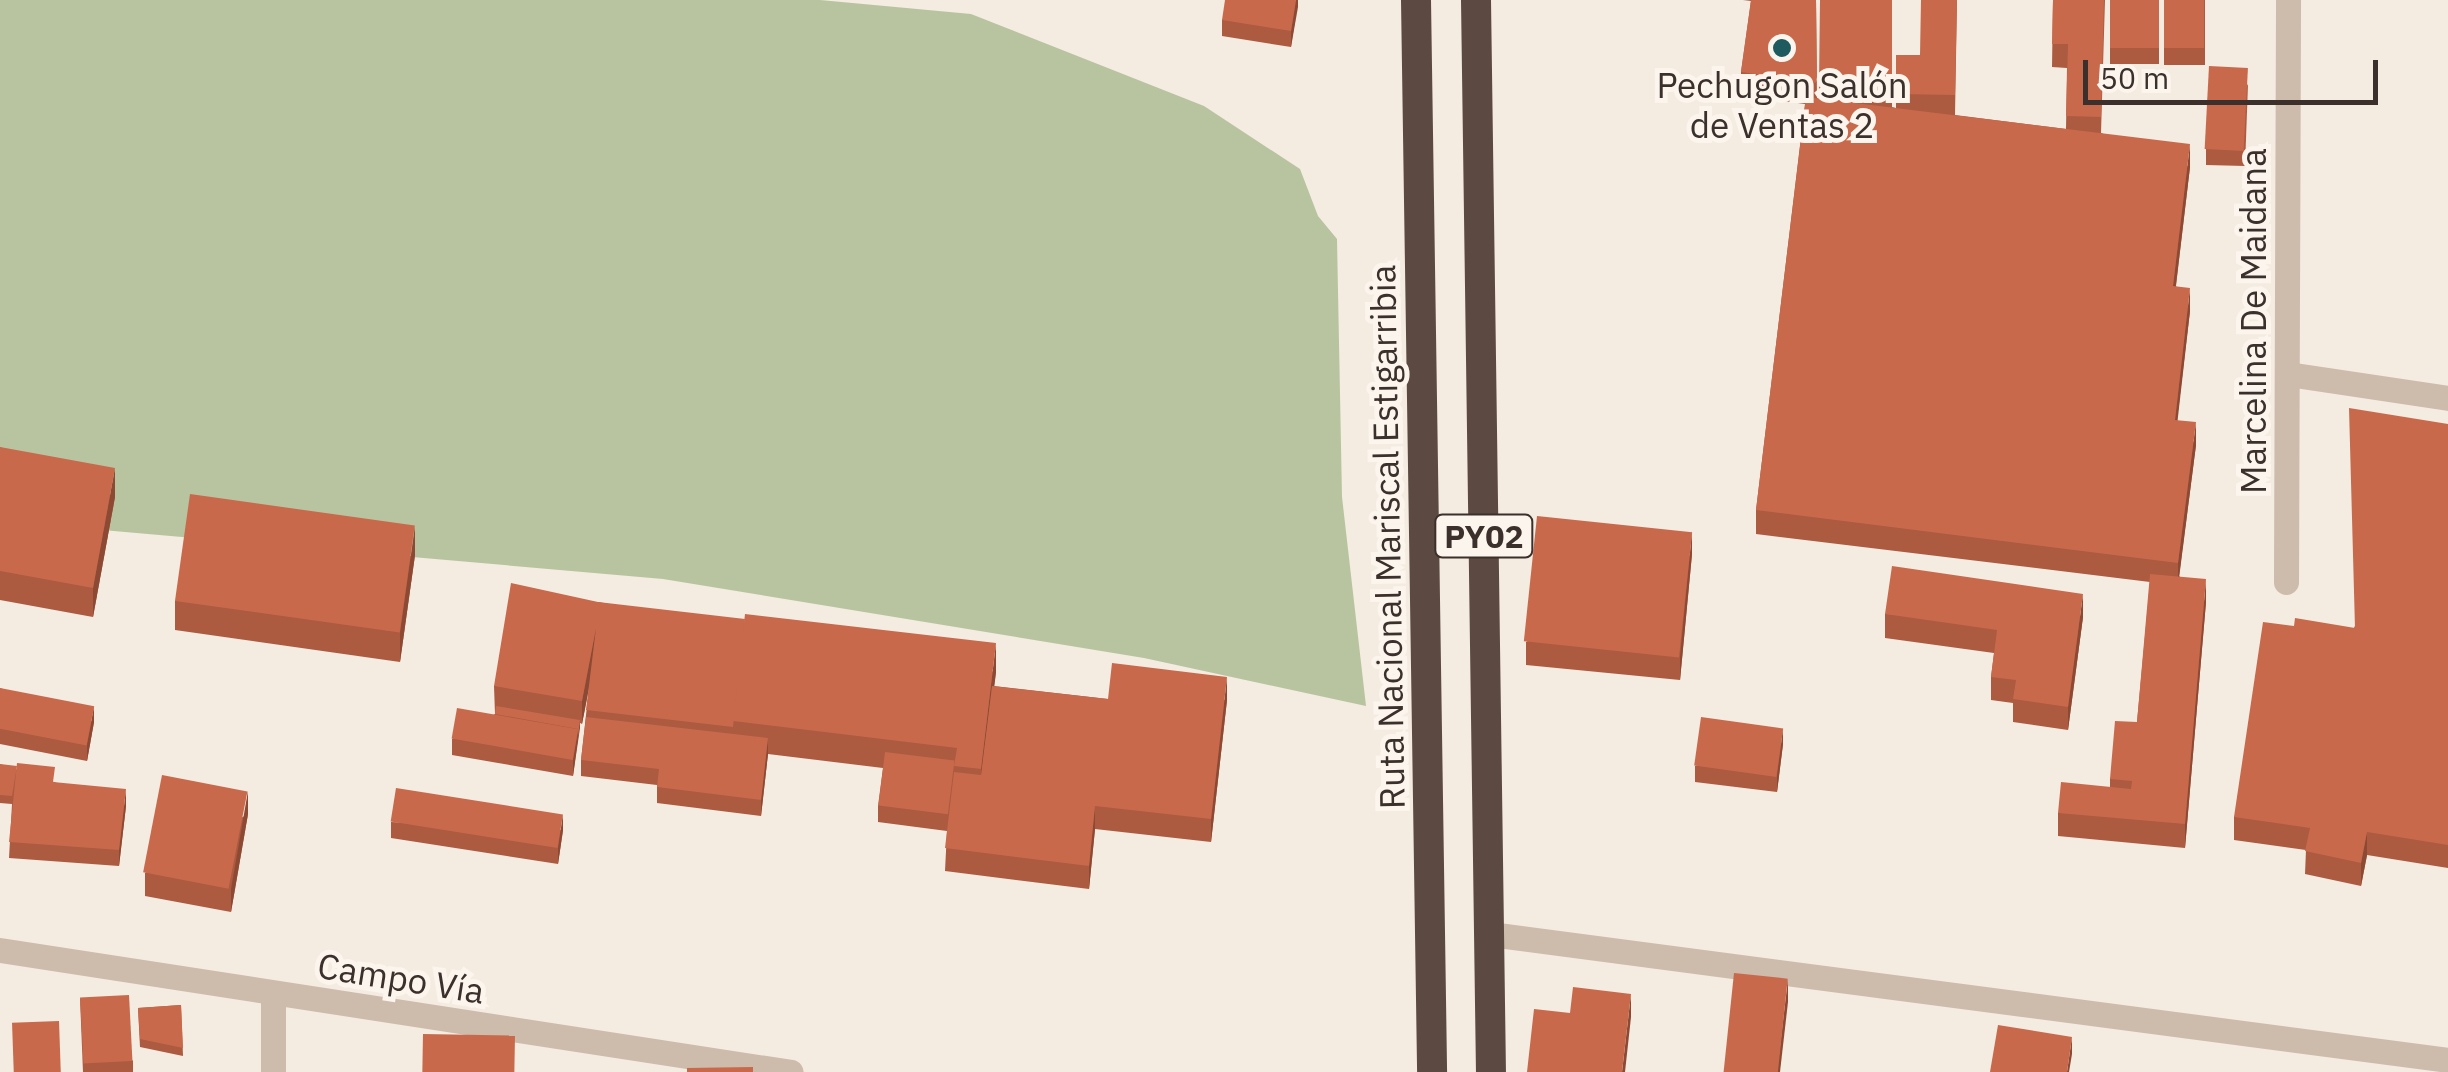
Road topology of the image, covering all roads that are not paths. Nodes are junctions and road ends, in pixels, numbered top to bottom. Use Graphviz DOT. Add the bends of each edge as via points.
graph roads {
  1 [pos="1416,0"];
  2 [pos="1476,0"];
  3 [pos="2288,0"];
  4 [pos="2288,374"];
  5 [pos="2448,398"];
  6 [pos="2286,582"];
  7 [pos="1490,934"];
  8 [pos="0,950"];
  9 [pos="273,994"];
  10 [pos="2448,1060"];
  11 [pos="274,1072"];
  12 [pos="788,1072"];
  13 [pos="1432,1072"];
  14 [pos="1492,1072"];
  1 -- 13 [label="highway, Ruta Nacional Mariscal Estigarribia / PY02"];
  2 -- 7 [label="highway, PY02"];
  3 -- 4 [label="street, Marcelina De Maidana"];
  4 -- 5 [label="street"];
  4 -- 6 [label="street, Marcelina De Maidana"];
  7 -- 10 [label="street"];
  7 -- 14 [label="highway, PY02"];
  8 -- 9 [label="street, Campo Vía"];
  9 -- 11 [label="street"];
  9 -- 12 [label="street, Campo Vía"];
}
